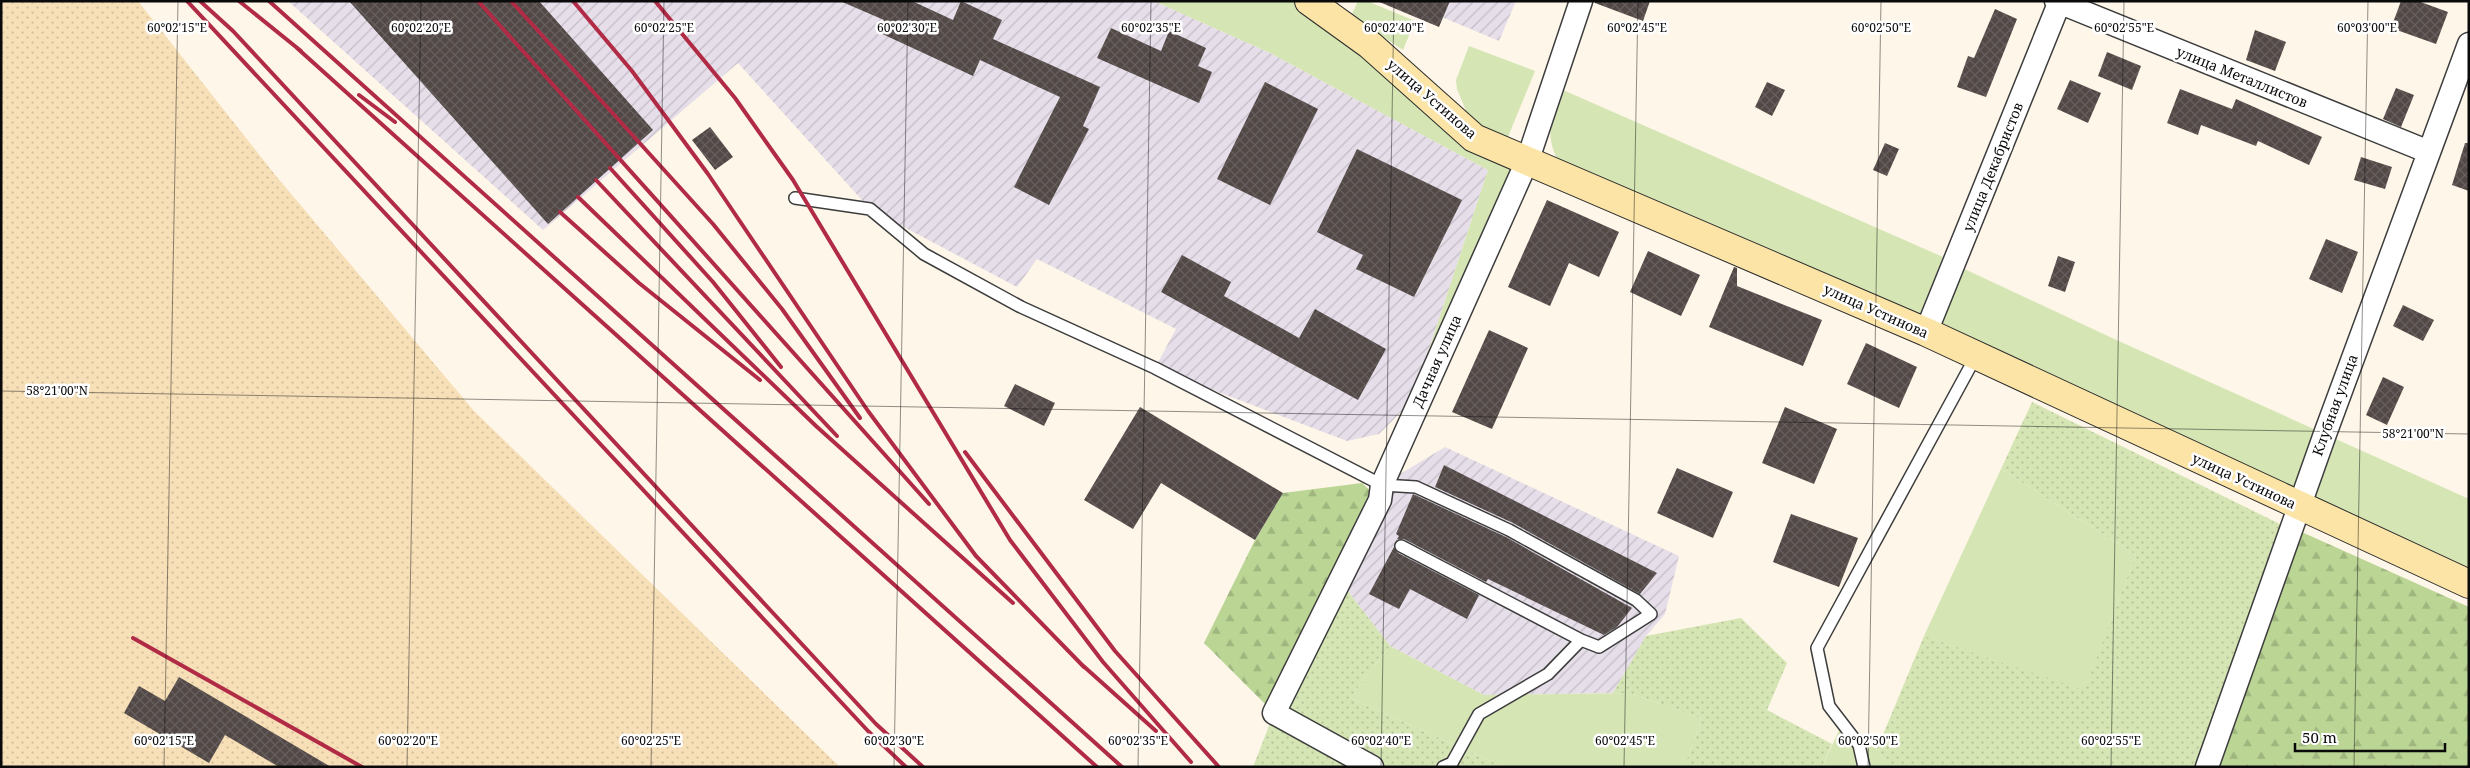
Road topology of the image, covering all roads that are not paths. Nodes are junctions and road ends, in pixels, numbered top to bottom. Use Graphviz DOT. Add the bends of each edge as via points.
graph roads {
  1 [pos="1309,1"];
  2 [pos="1582,1"];
  3 [pos="2058,2"];
  4 [pos="2469,44"];
  5 [pos="2429,152"];
  6 [pos="1528,159"];
  7 [pos="795,198"];
  8 [pos="1926,332"];
  9 [pos="1976,356"];
  10 [pos="1382,485"];
  11 [pos="2298,506"];
  12 [pos="1401,546"];
  13 [pos="2469,584"];
  14 [pos="1581,640"];
  15 [pos="1372,767"];
  16 [pos="1443,767"];
  17 [pos="1864,767"];
  18 [pos="2207,767"];
  1 -- 6 [label="street, улица Устинова" via="1370,45 1474,138"];
  2 -- 6 [label="street, Дачная улица"];
  3 -- 5 [label="street, улица Металлистов"];
  3 -- 8 [label="street, улица Декабристов"];
  4 -- 5 [label="street, Клубная улица"];
  5 -- 11 [label="street, Клубная улица"];
  6 -- 8 [label="street, улица Устинова"];
  6 -- 10 [label="street, Дачная улица"];
  7 -- 10 [label="lane" via="870,209 924,254 1013,303 1155,368"];
  8 -- 9 [label="street, улица Устинова"];
  9 -- 11 [label="street, улица Устинова"];
  9 -- 17 [label="lane" via="1817,648 1829,706 1858,745"];
  10 -- 14 [label="lane" via="1416,487 1509,530 1636,600 1651,614 1599,646"];
  10 -- 15 [label="street, Дачная улица" via="1380,500 1274,713"];
  11 -- 13 [label="street, улица Устинова"];
  11 -- 18 [label="street, Клубная улица"];
  12 -- 14 [label="lane"];
  14 -- 16 [label="lane" via="1548,674 1479,714 1452,763"];
}
